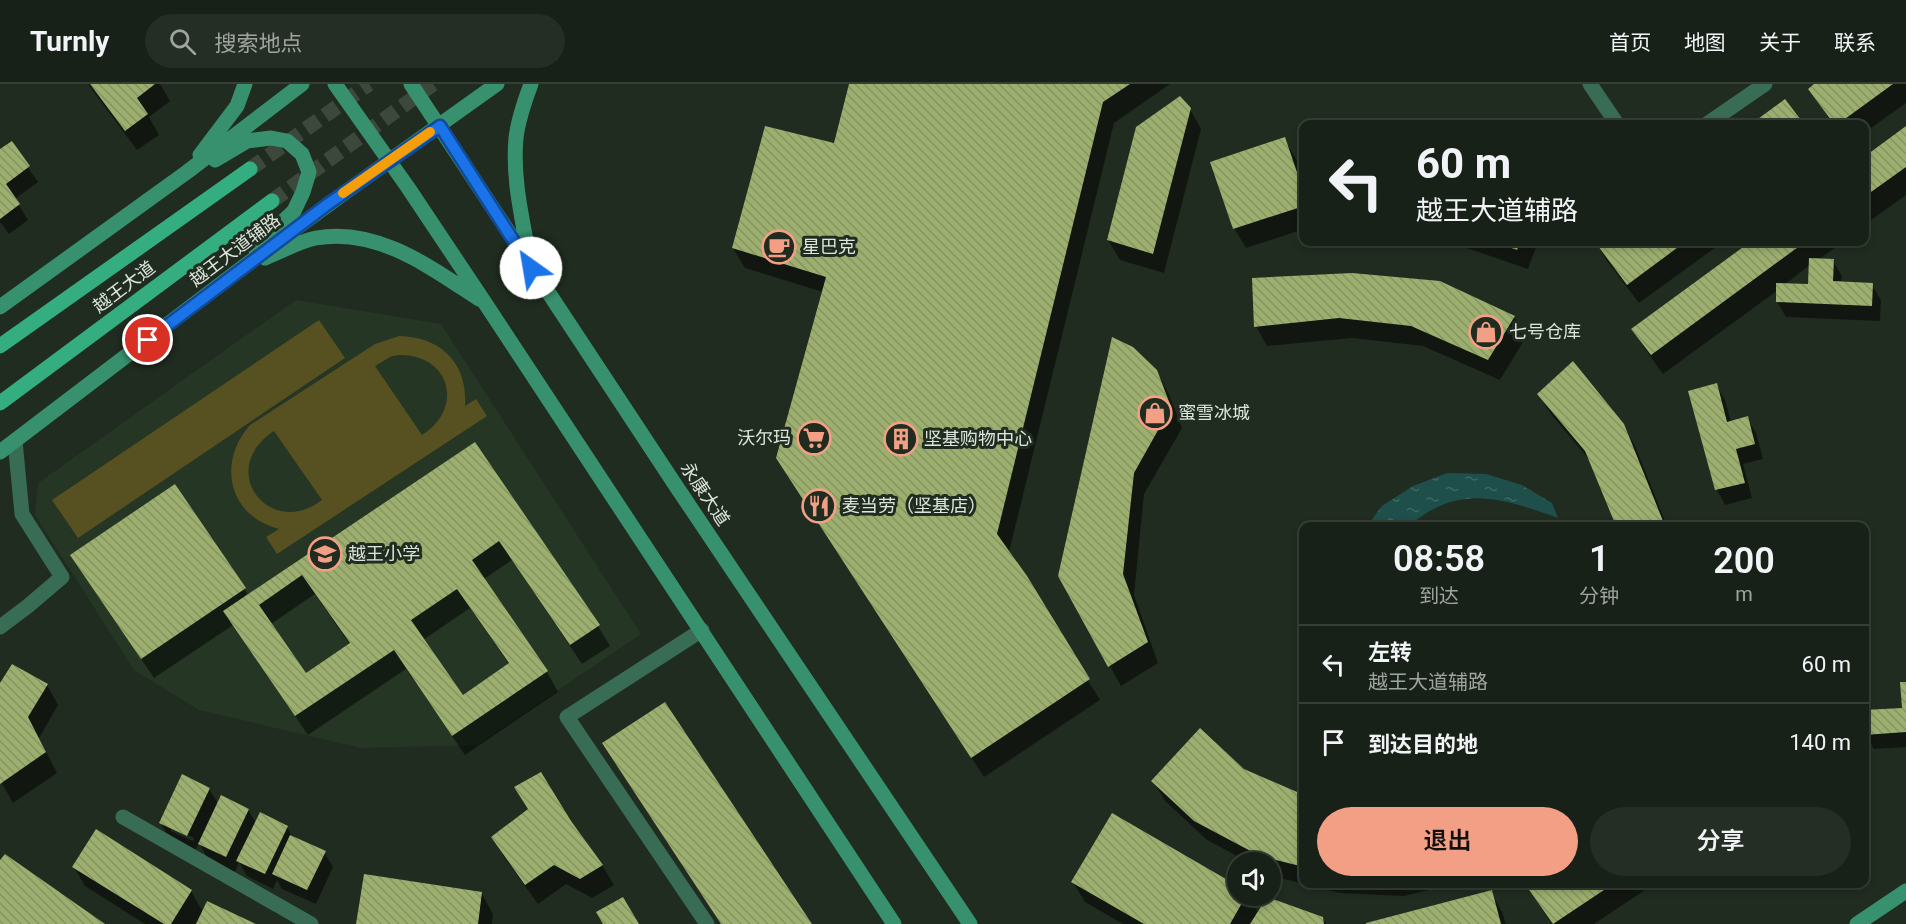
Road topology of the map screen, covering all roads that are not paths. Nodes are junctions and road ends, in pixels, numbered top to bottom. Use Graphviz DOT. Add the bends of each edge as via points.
graph roads {
  1 [pos="245,84"];
  2 [pos="302,84"];
  3 [pos="335,84"];
  4 [pos="411,84"];
  5 [pos="497,84"];
  6 [pos="531,84"];
  7 [pos="1590,84"];
  8 [pos="1765,84"];
  9 [pos="1614,120"];
  10 [pos="1713,120"];
  11 [pos="440,126"];
  12 [pos="389,160"];
  13 [pos="250,169"];
  14 [pos="187,172"];
  15 [pos="272,201"];
  16 [pos="243,267"];
  17 [pos="531,268"];
  18 [pos="485,303"];
  19 [pos="0,308"];
  20 [pos="0,346"];
  21 [pos="0,403"];
  22 [pos="15,441"];
  23 [pos="0,452"];
  24 [pos="0,627"];
  25 [pos="702,630"];
  26 [pos="123,817"];
  27 [pos="1906,891"];
  28 [pos="311,924"];
  29 [pos="707,924"];
  30 [pos="894,924"];
  31 [pos="970,924"];
  32 [pos="1857,924"];
  1 -- 14 [label="main road" via="237,106"];
  2 -- 14 [label="main road"];
  3 -- 12 [label="main road"];
  4 -- 11 [label="main road, 永康大道"];
  5 -- 11 [label="main road, 越王大道辅路"];
  6 -- 17 [label="main road" via="516,136 516,159"];
  7 -- 9 [label="street"];
  8 -- 10 [label="street"];
  11 -- 12 [label="main road, 越王大道辅路"];
  11 -- 17 [label="main road, 永康大道"];
  12 -- 16 [label="main road, 越王大道辅路"];
  12 -- 18 [label="main road"];
  13 -- 20 [label="main road, 越王大道"];
  14 -- 16 [label="main road" via="247,141 286,141 302,154 309,172 294,212"];
  14 -- 19 [label="main road"];
  15 -- 21 [label="main road, 越王大道"];
  16 -- 18 [label="main road" via="315,238 367,240 394,248 426,265"];
  16 -- 22 [label="main road, 越王大道辅路"];
  17 -- 31 [label="main road, 永康大道"];
  18 -- 25 [label="main road"];
  22 -- 23 [label="main road, 越王大道辅路"];
  22 -- 24 [label="street" via="22,514 62,577"];
  25 -- 29 [label="street" via="567,717"];
  25 -- 30 [label="main road"];
  26 -- 28 [label="street"];
  27 -- 32 [label="main road"];
}
